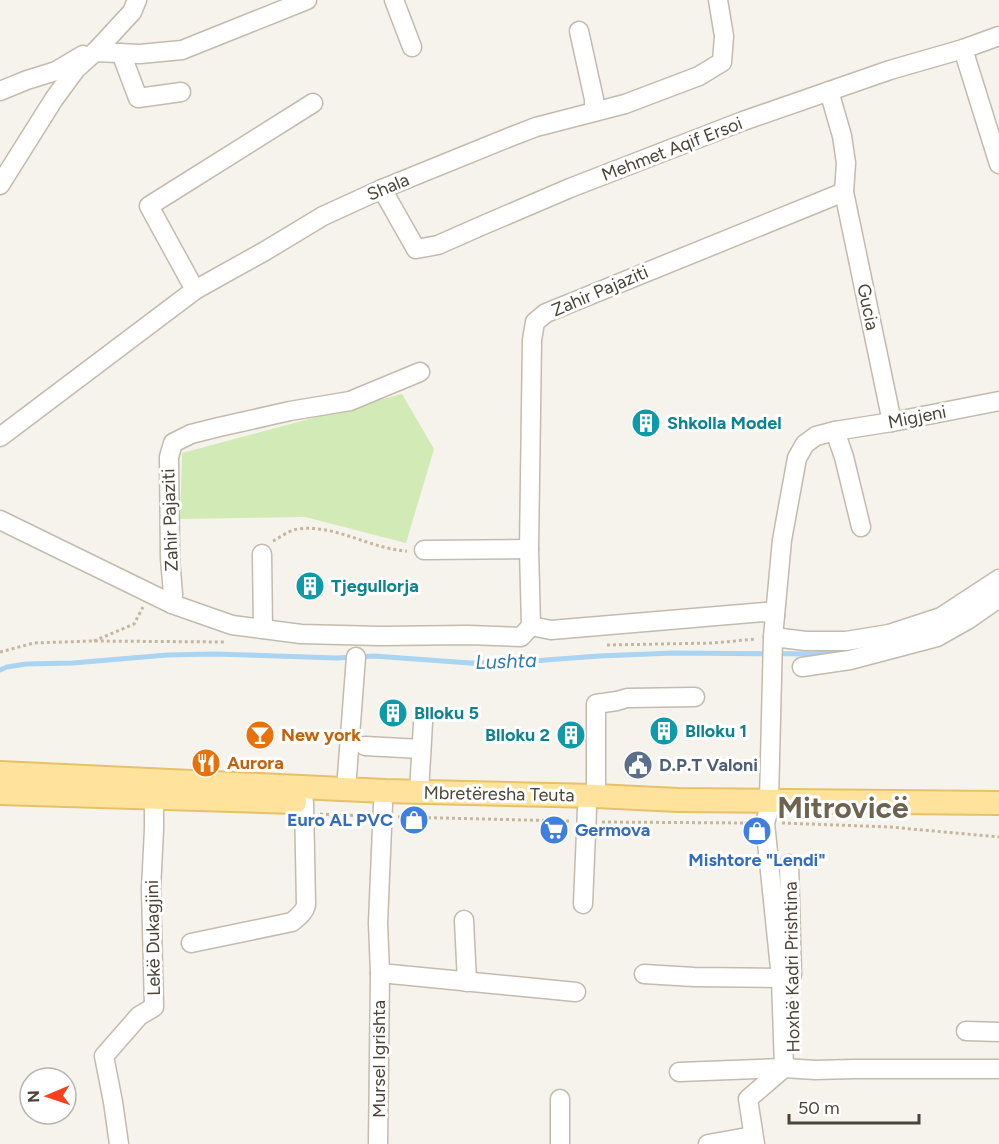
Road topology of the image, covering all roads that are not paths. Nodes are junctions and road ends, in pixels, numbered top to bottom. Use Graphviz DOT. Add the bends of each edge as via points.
graph roads {
  1 [pos="137,0"];
  2 [pos="308,0"];
  3 [pos="394,0"];
  4 [pos="718,0"];
  5 [pos="579,31"];
  6 [pos="999,36"];
  7 [pos="412,47"];
  8 [pos="98,48"];
  9 [pos="963,49"];
  10 [pos="122,53"];
  11 [pos="0,91"];
  12 [pos="829,91"];
  13 [pos="181,92"];
  14 [pos="313,103"];
  15 [pos="594,112"];
  16 [pos="999,164"];
  17 [pos="0,185"];
  18 [pos="382,189"];
  19 [pos="844,192"];
  20 [pos="195,290"];
  21 [pos="420,372"];
  22 [pos="999,401"];
  23 [pos="892,422"];
  24 [pos="835,431"];
  25 [pos="0,437"];
  26 [pos="0,520"];
  27 [pos="861,527"];
  28 [pos="529,549"];
  29 [pos="424,550"];
  30 [pos="262,554"];
  31 [pos="999,579"];
  32 [pos="999,598"];
  33 [pos="172,604"];
  34 [pos="775,616"];
  35 [pos="531,626"];
  36 [pos="263,629"];
  37 [pos="773,642"];
  38 [pos="356,657"];
  39 [pos="802,667"];
  40 [pos="695,697"];
  41 [pos="423,723"];
  42 [pos="365,746"];
  43 [pos="422,749"];
  44 [pos="0,773"];
  45 [pos="154,789"];
  46 [pos="346,789"];
  47 [pos="419,792"];
  48 [pos="0,793"];
  49 [pos="304,802"];
  50 [pos="591,802"];
  51 [pos="999,803"];
  52 [pos="383,804"];
  53 [pos="768,811"];
  54 [pos="999,818"];
  55 [pos="789,864"];
  56 [pos="584,904"];
  57 [pos="464,920"];
  58 [pos="191,943"];
  59 [pos="380,973"];
  60 [pos="644,974"];
  61 [pos="782,978"];
  62 [pos="467,982"];
  63 [pos="576,992"];
  64 [pos="966,1031"];
  65 [pos="999,1032"];
  66 [pos="789,1069"];
  67 [pos="999,1069"];
  68 [pos="678,1072"];
  69 [pos="560,1099"];
  70 [pos="754,1140"];
  71 [pos="119,1144"];
  72 [pos="378,1144"];
  73 [pos="560,1144"];
  74 [pos="708,1144"];
  1 -- 8 [label="street" via="132,12"];
  2 -- 10 [label="street" via="183,50"];
  3 -- 7 [label="street"];
  4 -- 15 [label="street, Shala" via="724,36 722,62 699,76"];
  5 -- 15 [label="street"];
  6 -- 9 [label="street, Mehmet Aqif Ersoi"];
  8 -- 10 [label="street"];
  8 -- 11 [label="street" via="56,71"];
  8 -- 17 [label="street" via="54,99"];
  9 -- 12 [label="street, Mehmet Aqif Ersoi"];
  9 -- 16 [label="street"];
  10 -- 13 [label="street" via="138,98"];
  12 -- 18 [label="street, Mehmet Aqif Ersoi" via="570,188 438,245 416,249"];
  12 -- 19 [label="street, Gucia" via="842,136 846,163"];
  14 -- 20 [label="street" via="149,206"];
  15 -- 18 [label="street, Shala" via="536,127"];
  18 -- 20 [label="street, Shala" via="323,216"];
  19 -- 23 [label="street, Gucia"];
  19 -- 28 [label="street, Zahir Pajaziti" via="546,313 535,322"];
  20 -- 25 [label="street, Shala"];
  21 -- 33 [label="street, Zahir Pajaziti" via="350,401 219,427 173,443 169,457"];
  22 -- 23 [label="street, Migjeni"];
  23 -- 24 [label="street, Migjeni"];
  24 -- 27 [label="street"];
  24 -- 34 [label="street, Migjeni" via="816,436 805,444 797,458 782,540"];
  26 -- 33 [label="street, Zahir Pajaziti"];
  28 -- 29 [label="street"];
  28 -- 35 [label="street, Zahir Pajaziti"];
  30 -- 36 [label="street"];
  31 -- 37 [label="street" via="941,617 889,634 846,641"];
  32 -- 39 [label="street" via="937,637 850,660"];
  33 -- 36 [label="street, Zahir Pajaziti" via="232,626"];
  34 -- 35 [label="street" via="765,612 551,630"];
  34 -- 37 [label="street"];
  35 -- 36 [label="street, Zahir Pajaziti" via="521,638 301,634"];
  37 -- 53 [label="street"];
  38 -- 46 [label="street"];
  40 -- 50 [label="street" via="627,698 596,704"];
  41 -- 43 [label="street"];
  42 -- 43 [label="street"];
  43 -- 47 [label="street"];
  44 -- 45 [label="main road, Mbretëresha Teuta"];
  45 -- 46 [label="main road, Mbretëresha Teuta"];
  45 -- 48 [label="main road, Mbretëresha Teuta"];
  45 -- 49 [label="main road, Mbretëresha Teuta"];
  45 -- 71 [label="street, Lekë Dukagjini" via="154,1006 139,1016 104,1056"];
  46 -- 47 [label="main road, Mbretëresha Teuta"];
  47 -- 50 [label="main road, Mbretëresha Teuta"];
  49 -- 52 [label="main road, Mbretëresha Teuta"];
  49 -- 58 [label="street" via="306,905 301,915 292,922"];
  50 -- 52 [label="main road, Mbretëresha Teuta"];
  50 -- 53 [label="main road, Mbretëresha Teuta" via="678,800"];
  50 -- 56 [label="street, Mbretëresha Teuta"];
  51 -- 53 [label="main road, Mbretëresha Teuta"];
  52 -- 59 [label="street, Mursel Igrishta"];
  53 -- 54 [label="main road, Mbretëresha Teuta"];
  53 -- 61 [label="street"];
  55 -- 66 [label="street, Hoxhë Kadri Prishtina"];
  57 -- 62 [label="street"];
  59 -- 62 [label="street, Mursel Igrishta"];
  59 -- 72 [label="street, Mursel Igrishta"];
  60 -- 61 [label="street"];
  61 -- 66 [label="street"];
  62 -- 63 [label="street, Mursel Igrishta"];
  64 -- 65 [label="street"];
  66 -- 67 [label="street, Hoxhë Kadri Prishtina"];
  66 -- 68 [label="street"];
  66 -- 70 [label="street" via="748,1100"];
  69 -- 73 [label="street"];
  70 -- 74 [label="street"];
}
